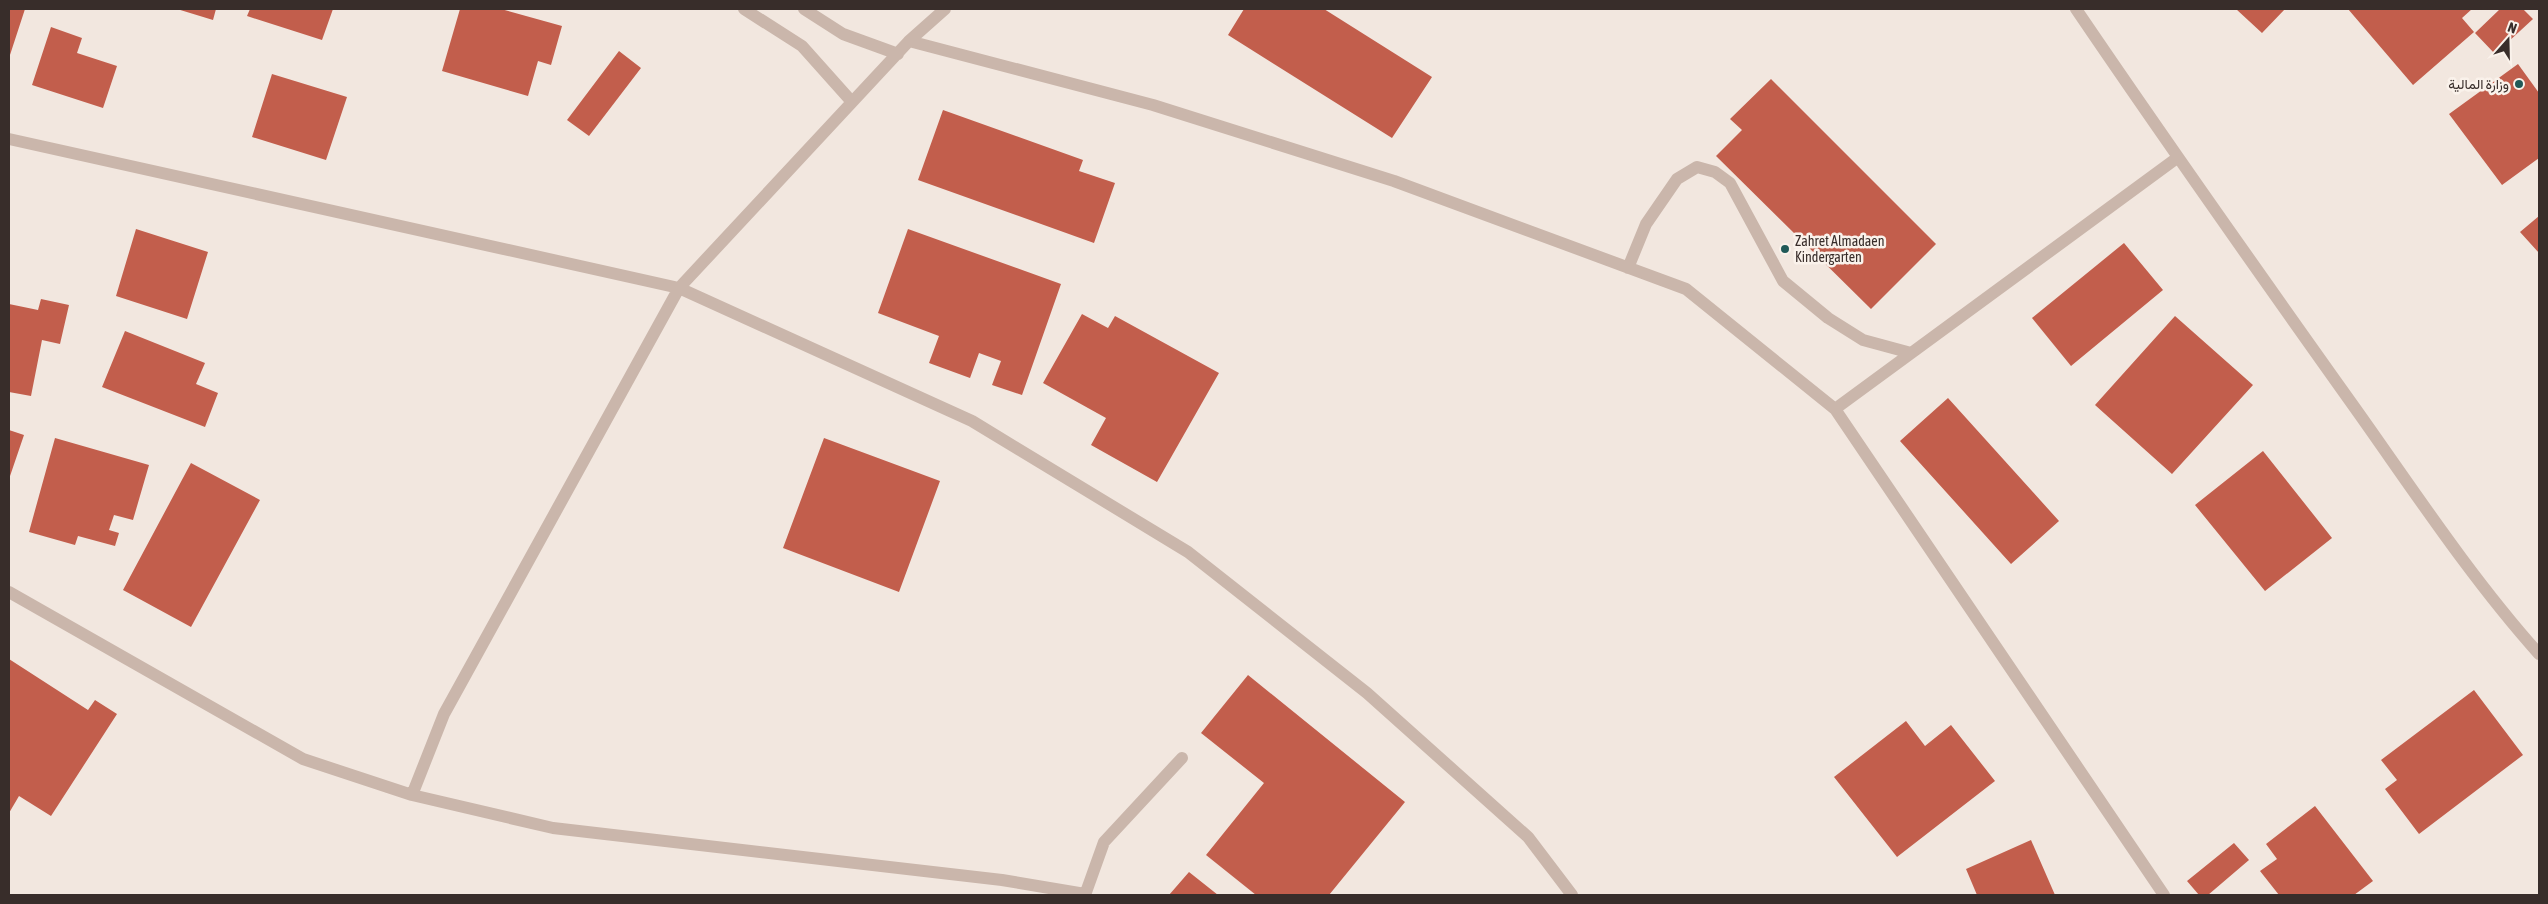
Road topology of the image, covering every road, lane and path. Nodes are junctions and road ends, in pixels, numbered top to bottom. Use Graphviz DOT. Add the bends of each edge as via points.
graph roads {
  1 [pos="744,9"];
  2 [pos="804,9"];
  3 [pos="944,9"];
  4 [pos="2076,9"];
  5 [pos="909,41"];
  6 [pos="898,54"];
  7 [pos="852,102"];
  8 [pos="9,139"];
  9 [pos="2177,158"];
  10 [pos="1628,268"];
  11 [pos="679,288"];
  12 [pos="1911,353"];
  13 [pos="1835,409"];
  14 [pos="9,592"];
  15 [pos="2539,654"];
  16 [pos="1182,758"];
  17 [pos="412,794"];
  18 [pos="1085,895"];
  19 [pos="1572,895"];
  20 [pos="2164,895"];
  1 -- 7 [label="street" via="802,46"];
  2 -- 6 [label="street" via="842,34"];
  3 -- 5 [label="street"];
  4 -- 9 [label="street"];
  5 -- 6 [label="street"];
  5 -- 10 [label="street" via="1153,105 1375,175"];
  6 -- 7 [label="street"];
  7 -- 11 [label="street"];
  8 -- 11 [label="street"];
  9 -- 12 [label="street"];
  9 -- 15 [label="street" via="2458,552"];
  10 -- 12 [label="street" via="1646,224 1677,180 1697,167 1715,172 1730,184 1783,281 1828,318 1863,340"];
  10 -- 13 [label="street" via="1686,289"];
  11 -- 17 [label="street" via="444,714"];
  11 -- 19 [label="street" via="972,421 1188,552 1374,699 1528,837"];
  12 -- 13 [label="street"];
  13 -- 20 [label="street"];
  14 -- 17 [label="street" via="302,759"];
  16 -- 18 [label="street" via="1104,842"];
  17 -- 18 [label="street" via="553,828 1002,880"];
}
